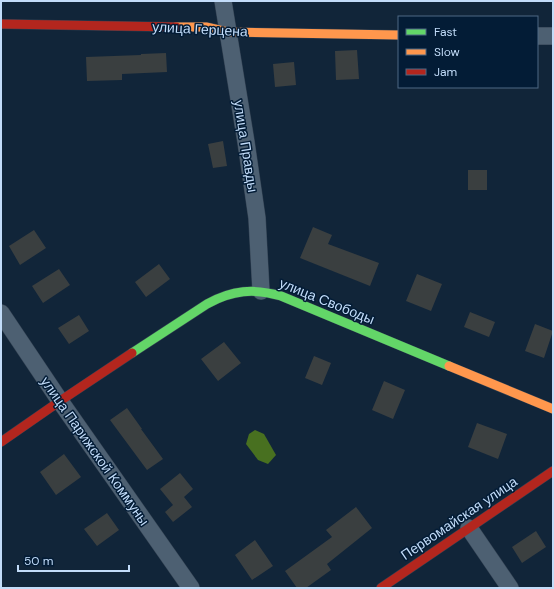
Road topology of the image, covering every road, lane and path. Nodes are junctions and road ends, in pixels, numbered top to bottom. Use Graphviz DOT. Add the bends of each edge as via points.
graph roads {
  1 [pos="224,1"];
  2 [pos="1,24"];
  3 [pos="228,32"];
  4 [pos="398,35"];
  5 [pos="538,36"];
  6 [pos="553,36"];
  7 [pos="261,291"];
  8 [pos="1,313"];
  9 [pos="60,402"];
  10 [pos="553,409"];
  11 [pos="1,442"];
  12 [pos="553,471"];
  13 [pos="469,528"];
  14 [pos="191,588"];
  15 [pos="380,588"];
  16 [pos="510,588"];
  1 -- 3 [label="street, улица Правды"];
  2 -- 3 [label="main road, улица Герцена" via="206,27"];
  3 -- 4 [label="main road, улица Герцена"];
  3 -- 7 [label="street, улица Правды" via="257,218"];
  5 -- 6 [label="street"];
  7 -- 9 [label="main road, улица Свободы" via="237,292 214,300"];
  7 -- 10 [label="main road, улица Свободы" via="282,296"];
  8 -- 9 [label="street, улица Парижской Коммуны"];
  9 -- 11 [label="main road, улица Свободы"];
  9 -- 14 [label="street, улица Парижской Коммуны"];
  12 -- 13 [label="main road, Первомайская улица"];
  13 -- 15 [label="main road, Первомайская улица"];
  13 -- 16 [label="street"];
}
